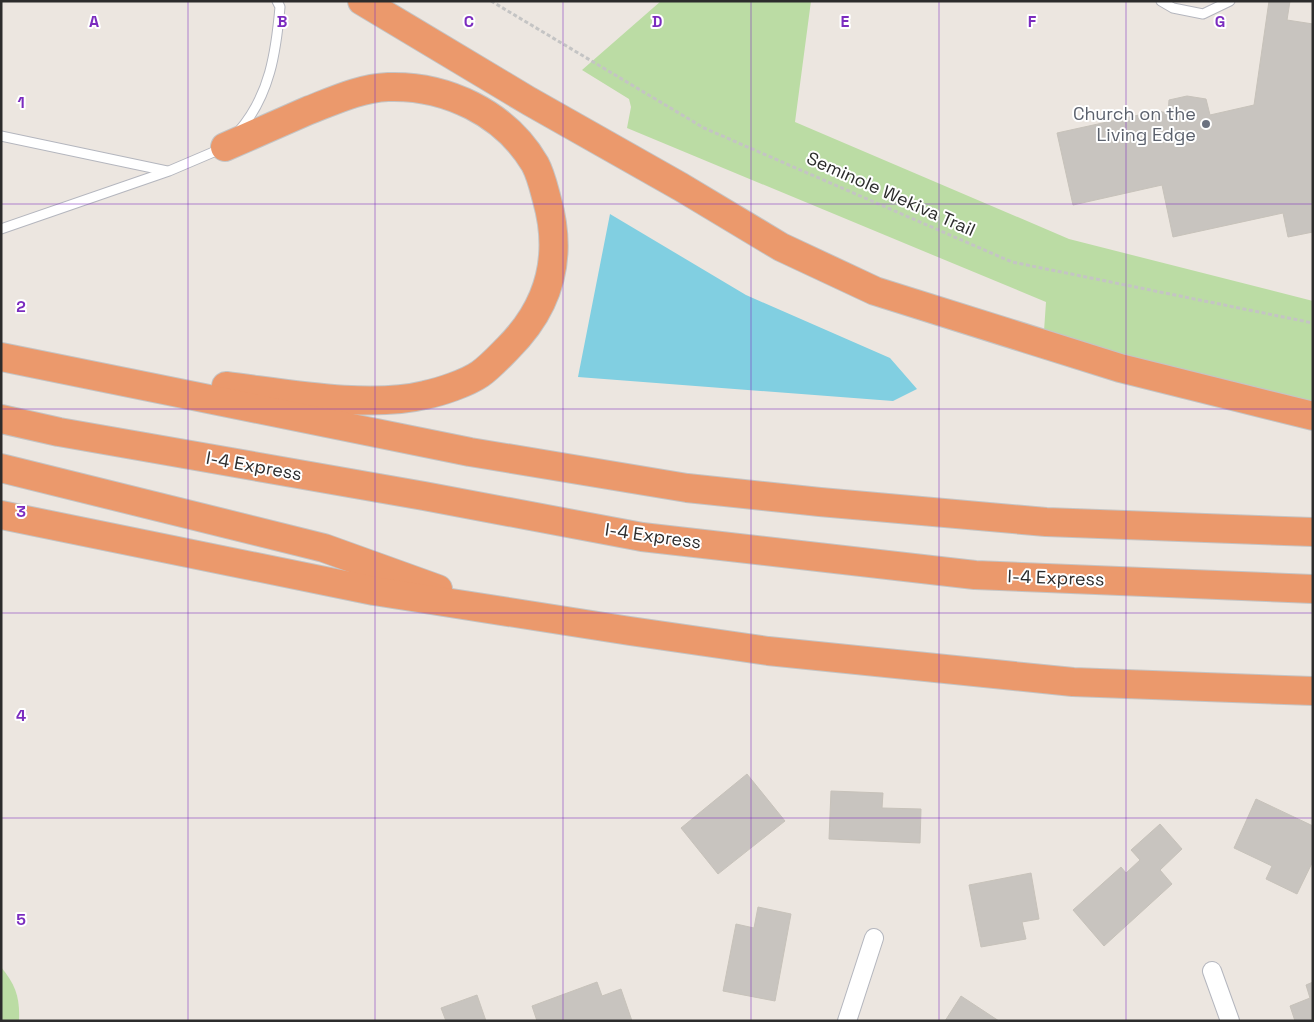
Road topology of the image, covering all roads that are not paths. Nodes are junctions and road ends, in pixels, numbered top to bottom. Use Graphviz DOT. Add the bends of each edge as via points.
graph roads {
  1 [pos="277,1"];
  2 [pos="362,1"];
  3 [pos="1161,1"];
  4 [pos="1230,1"];
  5 [pos="1,136"];
  6 [pos="225,147"];
  7 [pos="169,171"];
  8 [pos="1,229"];
  9 [pos="1,357"];
  10 [pos="53,367"];
  11 [pos="1313,416"];
  12 [pos="1,419"];
  13 [pos="1,468"];
  14 [pos="1,516"];
  15 [pos="1313,532"];
  16 [pos="1313,589"];
  17 [pos="501,612"];
  18 [pos="1313,691"];
  19 [pos="874,938"];
  20 [pos="1212,971"];
  21 [pos="847,1021"];
  22 [pos="1230,1021"];
  1 -- 6 [label="lane" via="280,6 276,46 267,84 251,117"];
  2 -- 11 [label="highway" via="529,102 781,247 875,291 1120,368"];
  3 -- 4 [label="lane" via="1173,8 1203,14"];
  5 -- 7 [label="lane"];
  6 -- 7 [label="lane"];
  6 -- 10 [label="highway" via="364,90 416,87 475,107 500,123 518,142 535,165 544,191 554,223 553,254 550,282 539,308 523,333 480,374 425,395 389,400 343,399"];
  7 -- 8 [label="lane"];
  9 -- 10 [label="highway"];
  10 -- 15 [label="highway" via="470,452 687,488 1046,522"];
  12 -- 16 [label="highway, I-4 Express" via="642,537 975,575"];
  13 -- 17 [label="highway" via="324,548"];
  14 -- 17 [label="highway" via="374,591"];
  17 -- 18 [label="highway" via="768,651 1073,682"];
  19 -- 21 [label="street"];
  20 -- 22 [label="street"];
}
